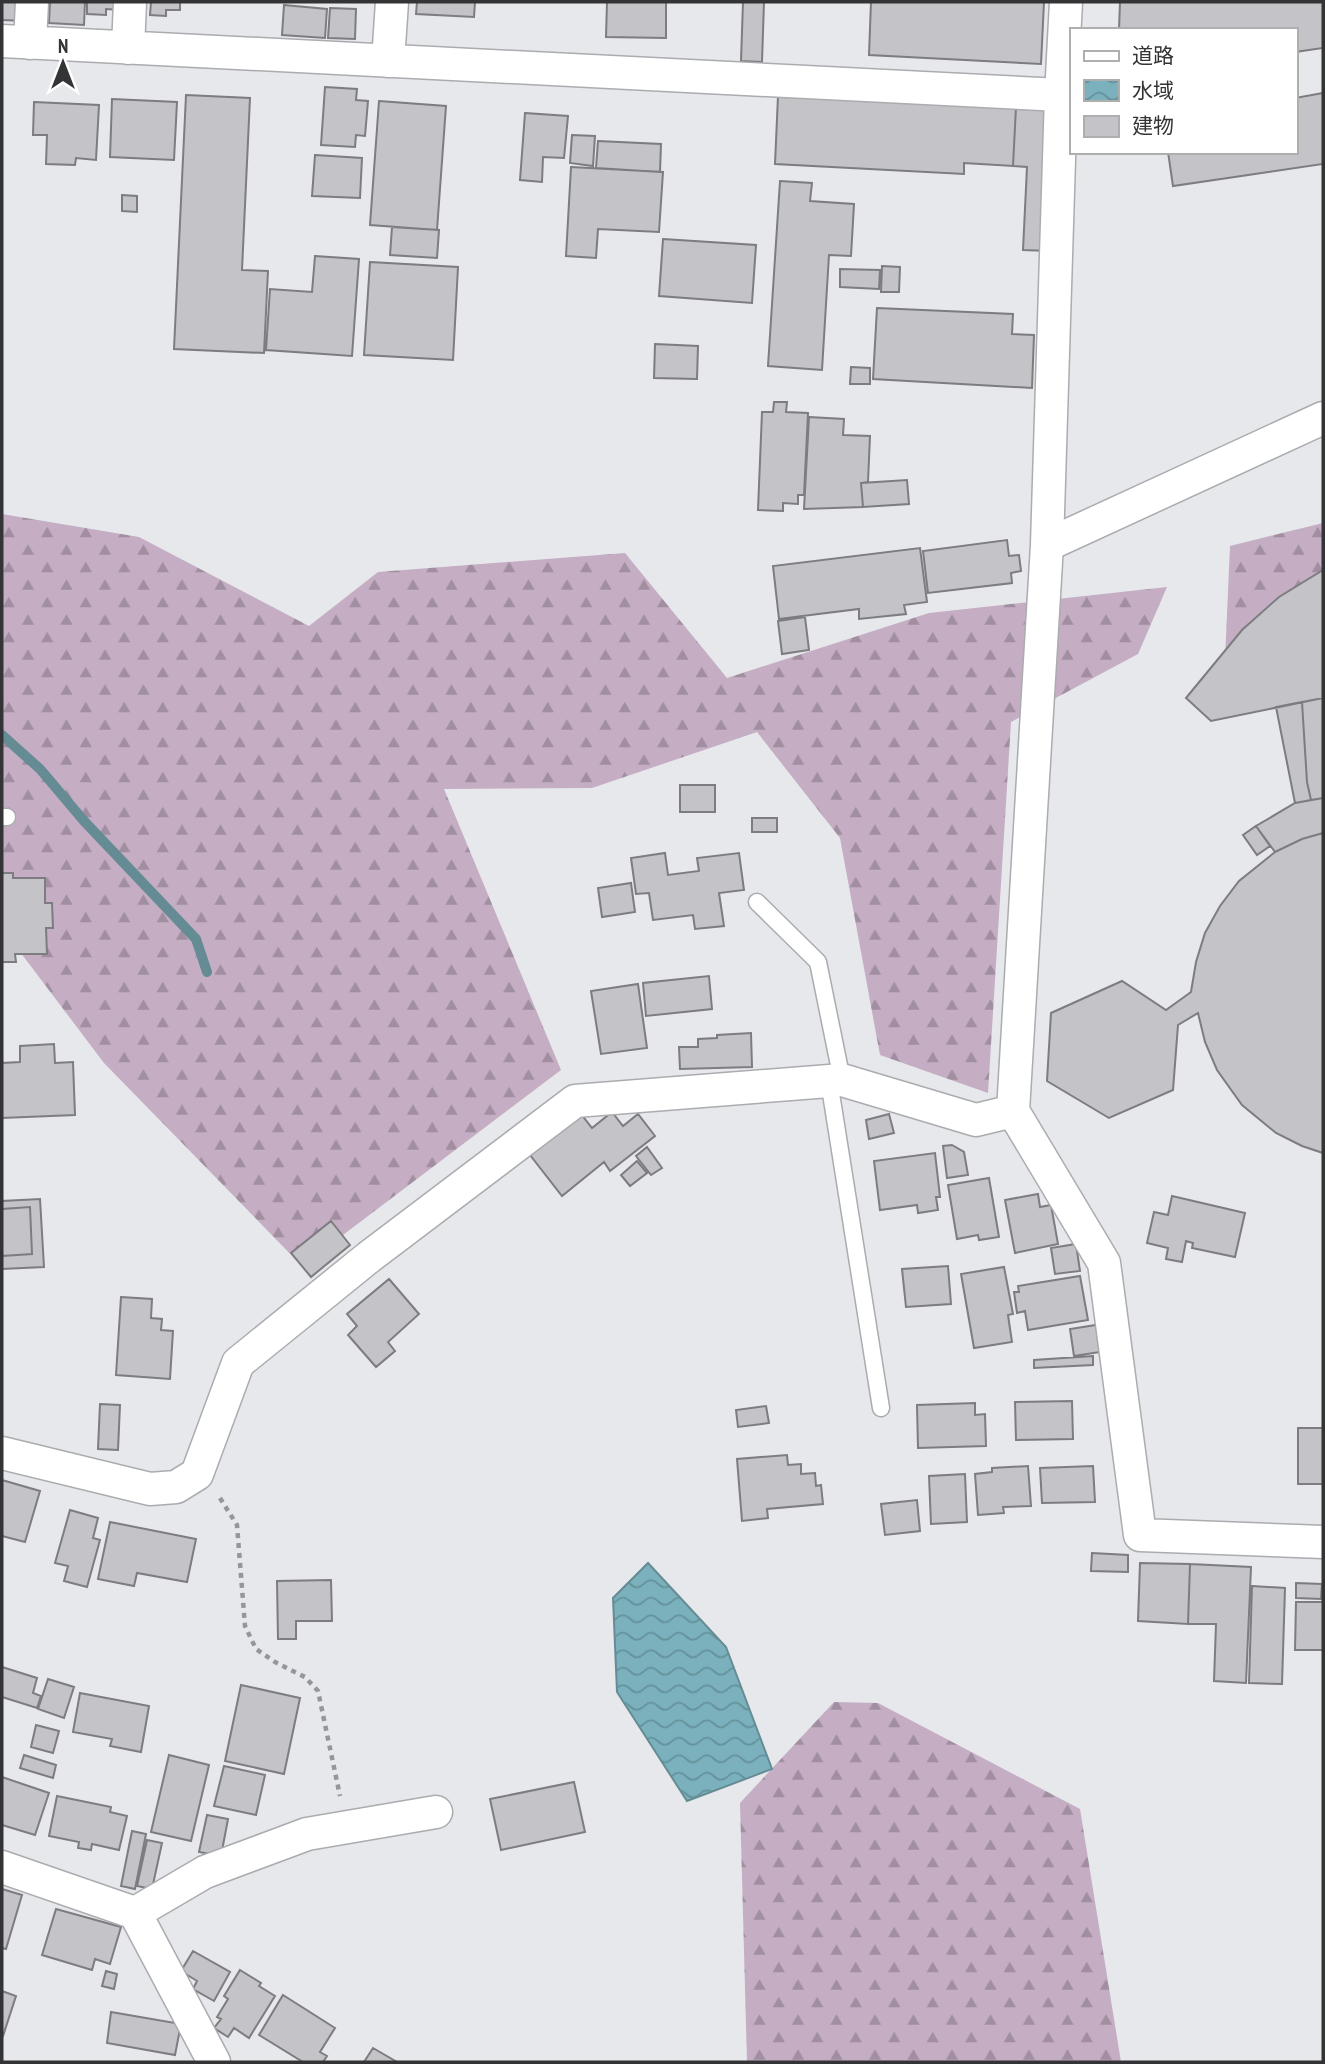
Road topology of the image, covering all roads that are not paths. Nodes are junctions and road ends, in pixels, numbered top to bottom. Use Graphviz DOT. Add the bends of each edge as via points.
graph roads {
  1 [pos="32,2"];
  2 [pos="130,2"];
  3 [pos="392,2"];
  4 [pos="1066,2"];
  5 [pos="16,42"];
  6 [pos="128,48"];
  7 [pos="388,61"];
  8 [pos="1061,95"];
  9 [pos="1323,418"];
  10 [pos="1047,545"];
  11 [pos="757,902"];
  12 [pos="836,1081"];
  13 [pos="1013,1111"];
  14 [pos="881,1408"];
  15 [pos="2,1453"];
  16 [pos="1323,1542"];
  17 [pos="436,1812"];
  18 [pos="2,1867"];
  19 [pos="135,1913"];
  20 [pos="214,2062"];
  1 -- 5 [label="street"];
  2 -- 6 [label="street"];
  3 -- 7 [label="street"];
  4 -- 8 [label="street"];
  5 -- 6 [label="street"];
  6 -- 7 [label="street"];
  7 -- 8 [label="street"];
  8 -- 10 [label="street"];
  9 -- 10 [label="street"];
  10 -- 13 [label="street"];
  11 -- 12 [label="lane" via="818,962"];
  12 -- 13 [label="street" via="976,1120"];
  12 -- 14 [label="lane"];
  12 -- 15 [label="street" via="575,1101 238,1363 197,1474 176,1487 150,1489"];
  13 -- 16 [label="street" via="1104,1263 1140,1535"];
  17 -- 19 [label="street" via="307,1834 205,1872"];
  18 -- 19 [label="street"];
  19 -- 20 [label="street"];
}
